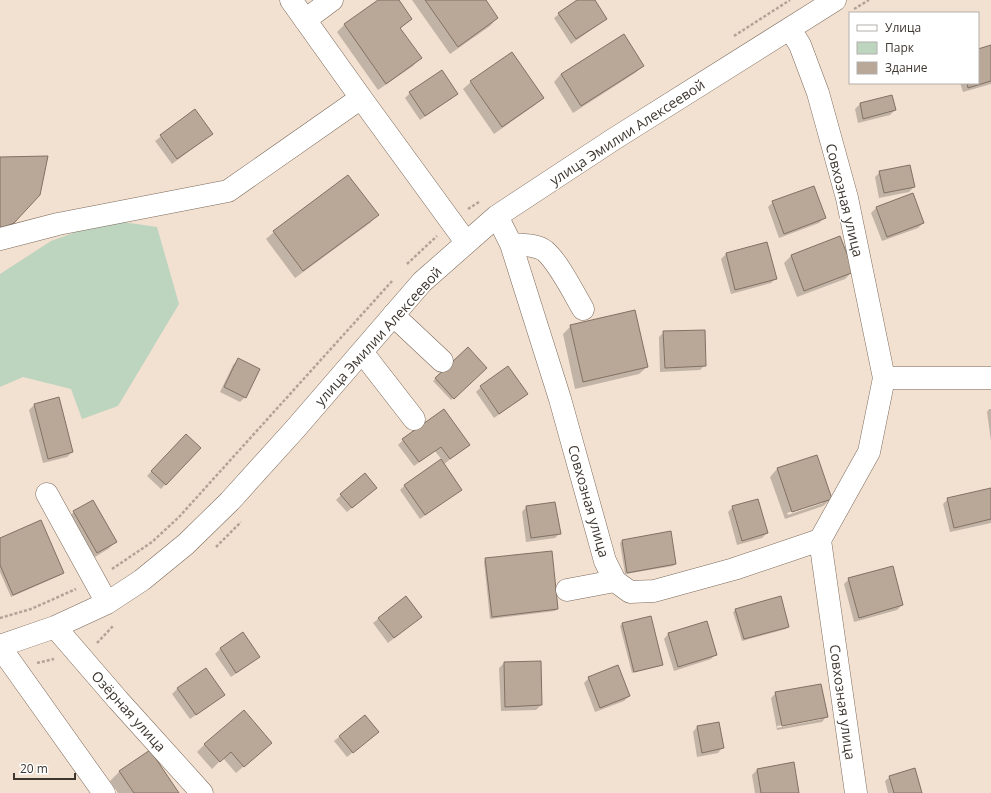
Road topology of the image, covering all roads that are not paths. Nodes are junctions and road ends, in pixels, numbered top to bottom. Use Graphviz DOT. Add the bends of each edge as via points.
graph roads {
  1 [pos="291,0"];
  2 [pos="332,0"];
  3 [pos="835,0"];
  4 [pos="305,20"];
  5 [pos="790,29"];
  6 [pos="361,98"];
  7 [pos="497,216"];
  8 [pos="0,239"];
  9 [pos="466,242"];
  10 [pos="511,244"];
  11 [pos="583,309"];
  12 [pos="393,315"];
  13 [pos="362,352"];
  14 [pos="442,361"];
  15 [pos="884,378"];
  16 [pos="991,378"];
  17 [pos="414,418"];
  18 [pos="47,494"];
  19 [pos="820,540"];
  20 [pos="615,581"];
  21 [pos="567,590"];
  22 [pos="107,603"];
  23 [pos="56,627"];
  24 [pos="0,646"];
  25 [pos="104,793"];
  26 [pos="202,793"];
  27 [pos="856,793"];
  1 -- 4 [label="street"];
  2 -- 4 [label="street"];
  3 -- 5 [label="street, улица Эмилии Алексеевой"];
  4 -- 6 [label="street"];
  5 -- 7 [label="street, улица Эмилии Алексеевой" via="614,138"];
  5 -- 15 [label="street, Совхозная улица" via="800,44 818,93 847,198"];
  6 -- 8 [label="street" via="228,191 58,224"];
  6 -- 9 [label="street"];
  7 -- 9 [label="street, улица Эмилии Алексеевой"];
  7 -- 10 [label="street, Совхозная улица"];
  9 -- 12 [label="street, улица Эмилии Алексеевой" via="422,282"];
  10 -- 11 [label="street" via="544,250 556,264"];
  10 -- 20 [label="street, Совхозная улица" via="560,399 605,561"];
  12 -- 13 [label="street, улица Эмилии Алексеевой"];
  12 -- 14 [label="street"];
  13 -- 17 [label="street"];
  13 -- 22 [label="street, улица Эмилии Алексеевой" via="230,501 186,544 142,580"];
  15 -- 16 [label="street"];
  15 -- 19 [label="street, Совхозная улица" via="869,452"];
  18 -- 22 [label="street"];
  19 -- 20 [label="street, Совхозная улица" via="734,569 654,591 630,592"];
  19 -- 27 [label="street, Совхозная улица"];
  20 -- 21 [label="street"];
  22 -- 23 [label="street, улица Эмилии Алексеевой"];
  23 -- 24 [label="street, улица Эмилии Алексеевой"];
  23 -- 26 [label="street, Озёрная улица"];
  24 -- 25 [label="street"];
}
